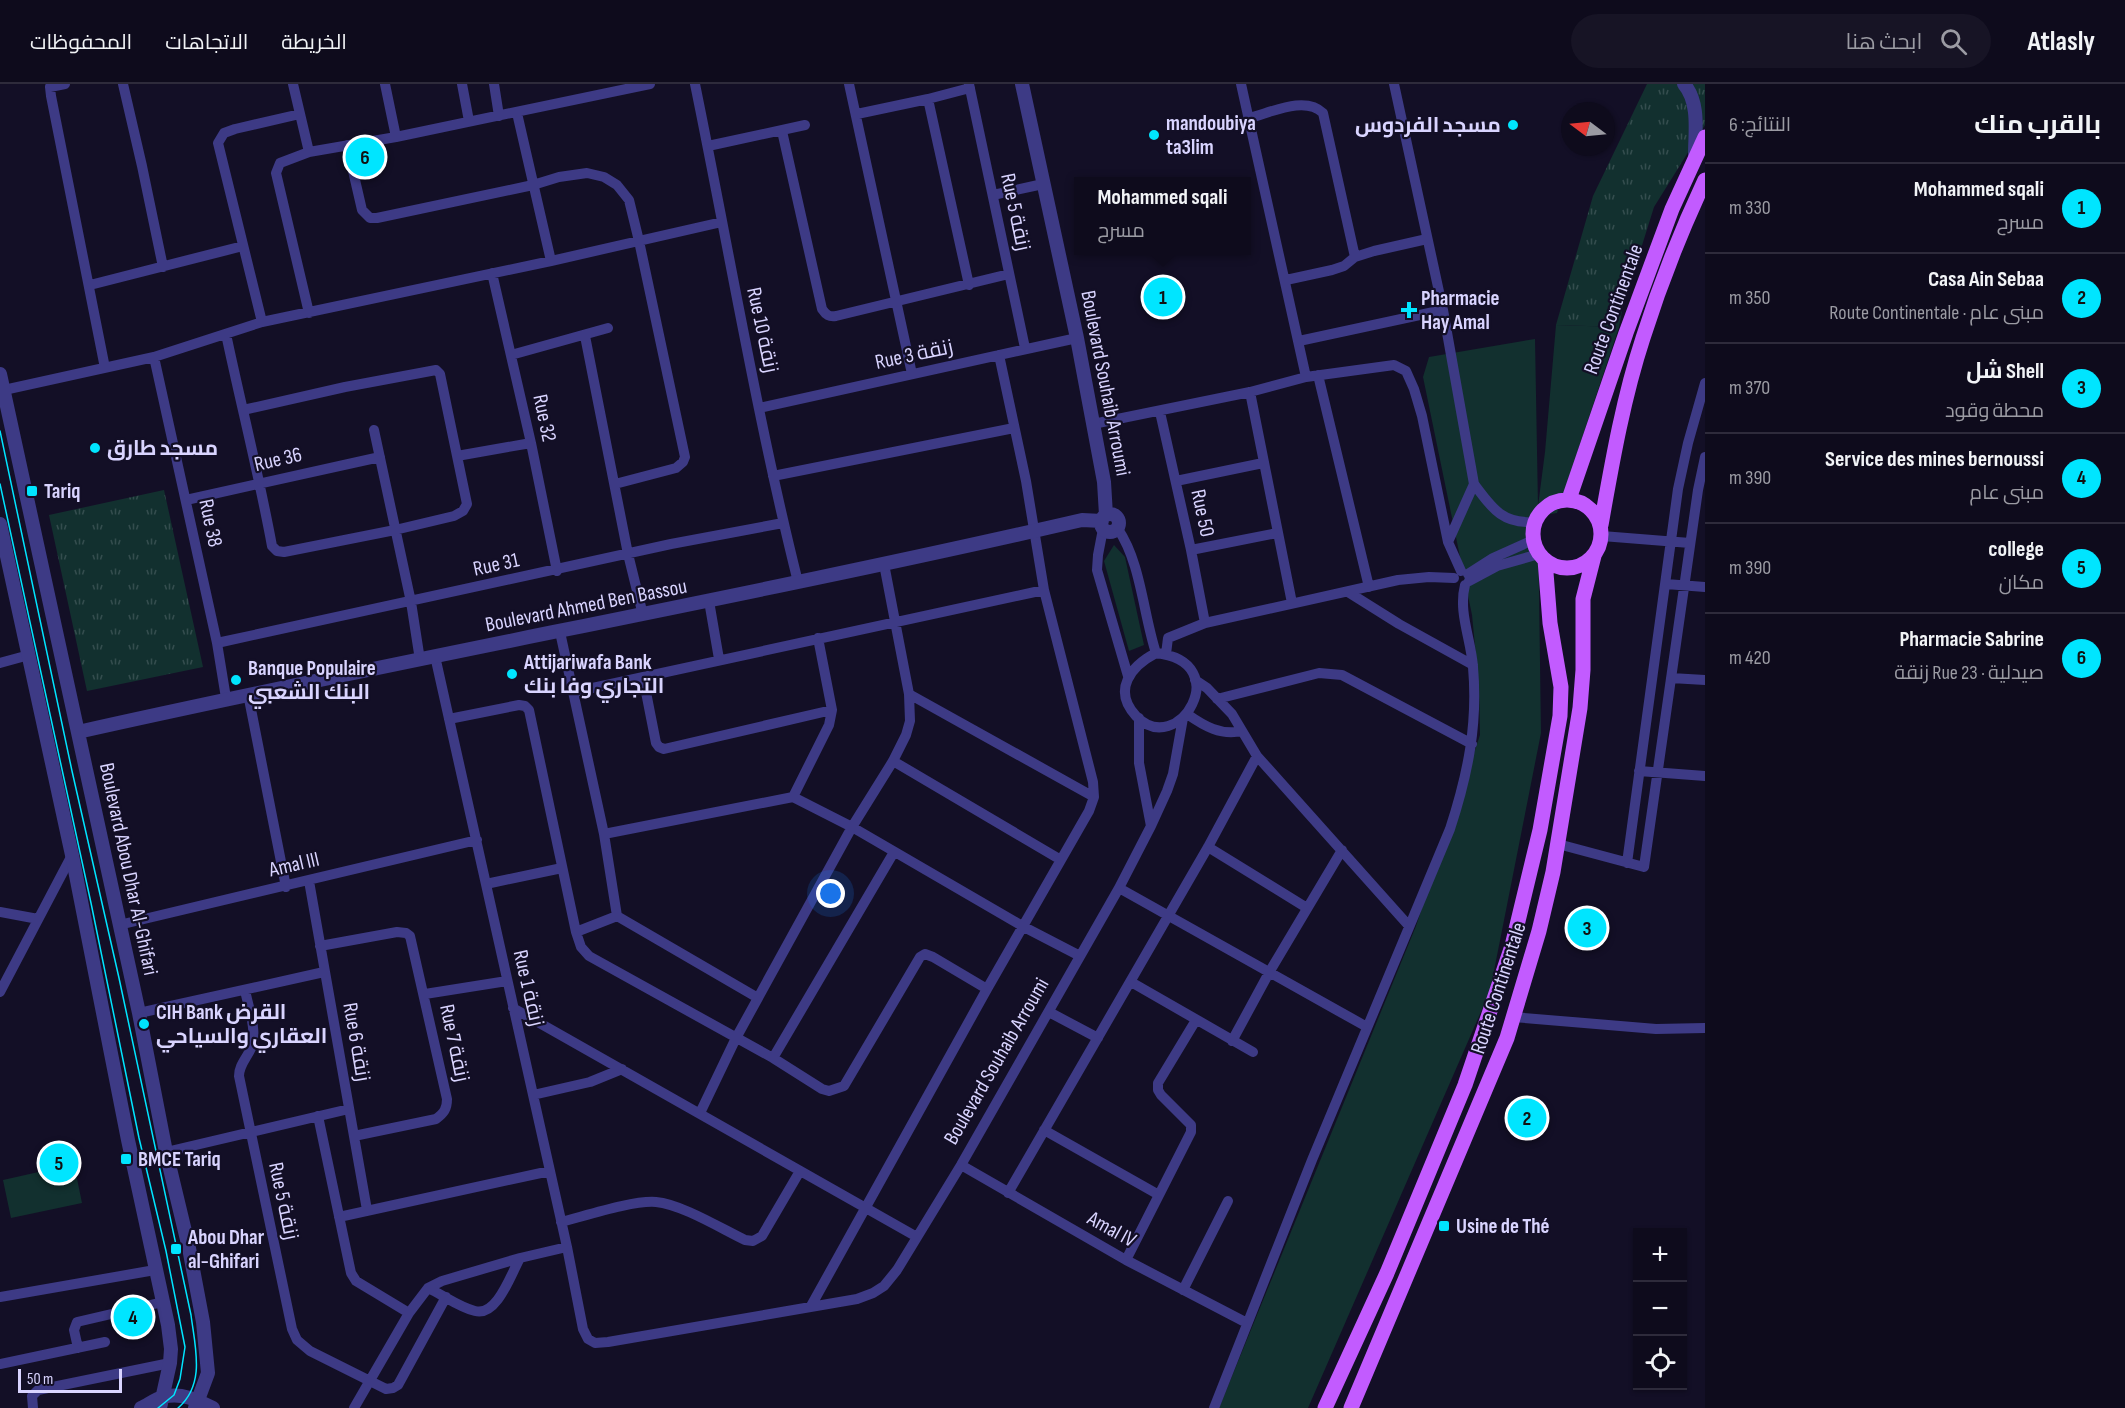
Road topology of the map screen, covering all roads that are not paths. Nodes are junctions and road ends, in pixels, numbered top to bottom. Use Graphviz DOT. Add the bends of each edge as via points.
graph roads {
  1 [pos="65,84"];
  2 [pos="123,84"];
  3 [pos="293,84"];
  4 [pos="385,84"];
  5 [pos="462,84"];
  6 [pos="494,84"];
  7 [pos="650,84"];
  8 [pos="695,84"];
  9 [pos="849,84"];
  10 [pos="1241,84"];
  11 [pos="1394,84"];
  12 [pos="1684,84"];
  13 [pos="1026,85"];
  14 [pos="970,86"];
  15 [pos="928,99"];
  16 [pos="516,113"];
  17 [pos="300,114"];
  18 [pos="857,114"];
  19 [pos="499,116"];
  20 [pos="1249,118"];
  21 [pos="469,121"];
  22 [pos="805,125"];
  23 [pos="782,131"];
  24 [pos="396,137"];
  25 [pos="1705,137"];
  26 [pos="347,145"];
  27 [pos="708,146"];
  28 [pos="309,152"];
  29 [pos="1695,155"];
  30 [pos="1705,180"];
  31 [pos="1043,184"];
  32 [pos="533,185"];
  33 [pos="993,195"];
  34 [pos="722,222"];
  35 [pos="1427,239"];
  36 [pos="639,241"];
  37 [pos="243,246"];
  38 [pos="1355,257"];
  39 [pos="551,261"];
  40 [pos="163,267"];
  41 [pos="492,273"];
  42 [pos="1009,274"];
  43 [pos="1286,280"];
  44 [pos="90,285"];
  45 [pos="969,285"];
  46 [pos="898,301"];
  47 [pos="1443,310"];
  48 [pos="309,314"];
  49 [pos="262,322"];
  50 [pos="608,328"];
  51 [pos="226,334"];
  52 [pos="585,336"];
  53 [pos="1077,338"];
  54 [pos="1299,341"];
  55 [pos="1025,348"];
  56 [pos="511,355"];
  57 [pos="999,355"];
  58 [pos="154,357"];
  59 [pos="105,368"];
  60 [pos="0,374"];
  61 [pos="912,374"];
  62 [pos="1318,375"];
  63 [pos="1306,377"];
  64 [pos="1705,383"];
  65 [pos="4,390"];
  66 [pos="1250,392"];
  67 [pos="1702,398"];
  68 [pos="759,408"];
  69 [pos="243,410"];
  70 [pos="1160,412"];
  71 [pos="1093,424"];
  72 [pos="1014,428"];
  73 [pos="374,430"];
  74 [pos="531,443"];
  75 [pos="457,456"];
  76 [pos="380,457"];
  77 [pos="1705,457"];
  78 [pos="1263,463"];
  79 [pos="773,476"];
  80 [pos="1176,481"];
  81 [pos="260,484"];
  82 [pos="615,484"];
  83 [pos="1474,484"];
  84 [pos="1678,489"];
  85 [pos="1702,491"];
  86 [pos="1569,499"];
  87 [pos="186,500"];
  88 [pos="1535,522"];
  89 [pos="783,523"];
  90 [pos="0,524"];
  91 [pos="1107,524"];
  92 [pos="394,530"];
  93 [pos="1034,531"];
  94 [pos="1601,531"];
  95 [pos="1277,533"];
  96 [pos="1448,542"];
  97 [pos="1672,542"];
  98 [pos="1690,543"];
  99 [pos="1191,550"];
  100 [pos="1539,552"];
  101 [pos="628,554"];
  102 [pos="1594,556"];
  103 [pos="884,564"];
  104 [pos="556,571"];
  105 [pos="1464,578"];
  106 [pos="798,582"];
  107 [pos="1666,584"];
  108 [pos="1684,586"];
  109 [pos="1369,587"];
  110 [pos="1705,587"];
  111 [pos="1044,590"];
  112 [pos="1348,592"];
  113 [pos="709,601"];
  114 [pos="411,602"];
  115 [pos="1292,603"];
  116 [pos="643,615"];
  117 [pos="895,622"];
  118 [pos="1205,623"];
  119 [pos="560,632"];
  120 [pos="818,638"];
  121 [pos="217,643"];
  122 [pos="1161,653"];
  123 [pos="29,655"];
  124 [pos="435,656"];
  125 [pos="719,659"];
  126 [pos="420,660"];
  127 [pos="0,663"];
  128 [pos="1473,665"];
  129 [pos="1128,676"];
  130 [pos="643,677"];
  131 [pos="1671,678"];
  132 [pos="1195,680"];
  133 [pos="1705,681"];
  134 [pos="574,692"];
  135 [pos="248,694"];
  136 [pos="909,694"];
  137 [pos="226,698"];
  138 [pos="1217,699"];
  139 [pos="832,710"];
  140 [pos="1185,716"];
  141 [pos="1139,718"];
  142 [pos="449,719"];
  143 [pos="1242,731"];
  144 [pos="78,732"];
  145 [pos="1472,744"];
  146 [pos="1257,756"];
  147 [pos="893,761"];
  148 [pos="1640,771"];
  149 [pos="1658,772"];
  150 [pos="1705,776"];
  151 [pos="793,797"];
  152 [pos="1094,797"];
  153 [pos="1151,826"];
  154 [pos="852,827"];
  155 [pos="604,834"];
  156 [pos="477,840"];
  157 [pos="1558,844"];
  158 [pos="1208,846"];
  159 [pos="1342,850"];
  160 [pos="894,852"];
  161 [pos="72,855"];
  162 [pos="1061,860"];
  163 [pos="1627,863"];
  164 [pos="562,868"];
  165 [pos="309,881"];
  166 [pos="486,884"];
  167 [pos="285,887"];
  168 [pos="1119,888"];
  169 [pos="1307,908"];
  170 [pos="0,912"];
  171 [pos="1168,914"];
  172 [pos="617,916"];
  173 [pos="38,919"];
  174 [pos="119,925"];
  175 [pos="1409,926"];
  176 [pos="1024,927"];
  177 [pos="576,932"];
  178 [pos="320,946"];
  179 [pos="1080,956"];
  180 [pos="1270,971"];
  181 [pos="324,972"];
  182 [pos="507,981"];
  183 [pos="1131,982"];
  184 [pos="987,989"];
  185 [pos="244,990"];
  186 [pos="0,992"];
  187 [pos="425,994"];
  188 [pos="758,998"];
  189 [pos="513,1008"];
  190 [pos="1049,1012"];
  191 [pos="139,1014"];
  192 [pos="1514,1017"];
  193 [pos="1196,1020"];
  194 [pos="1367,1027"];
  195 [pos="1705,1029"];
  196 [pos="736,1038"];
  197 [pos="1098,1038"];
  198 [pos="1232,1041"];
  199 [pos="1253,1052"];
  200 [pos="773,1058"];
  201 [pos="622,1070"];
  202 [pos="533,1095"];
  203 [pos="349,1109"];
  204 [pos="700,1113"];
  205 [pos="318,1116"];
  206 [pos="1044,1130"];
  207 [pos="250,1132"];
  208 [pos="354,1136"];
  209 [pos="166,1152"];
  210 [pos="961,1166"];
  211 [pos="550,1171"];
  212 [pos="800,1171"];
  213 [pos="1008,1193"];
  214 [pos="1159,1195"];
  215 [pos="1228,1202"];
  216 [pos="864,1208"];
  217 [pos="367,1210"];
  218 [pos="339,1217"];
  219 [pos="561,1222"];
  220 [pos="917,1238"];
  221 [pos="567,1247"];
  222 [pos="520,1258"];
  223 [pos="1126,1260"];
  224 [pos="155,1270"];
  225 [pos="428,1288"];
  226 [pos="1183,1290"];
  227 [pos="0,1297"];
  228 [pos="446,1297"];
  229 [pos="163,1302"];
  230 [pos="811,1306"];
  231 [pos="409,1313"];
  232 [pos="1247,1323"];
  233 [pos="583,1329"];
  234 [pos="105,1342"];
  235 [pos="78,1348"];
  236 [pos="170,1363"];
  237 [pos="0,1364"];
  238 [pos="370,1380"];
  239 [pos="163,1404"];
  240 [pos="197,1404"];
  241 [pos="33,1408"];
  242 [pos="141,1408"];
  243 [pos="213,1408"];
  244 [pos="354,1408"];
  245 [pos="1214,1408"];
  246 [pos="1325,1408"];
  247 [pos="1351,1408"];
  1 -- 44 [label="street" via="50,87 51,96"];
  2 -- 40 [label="street"];
  3 -- 17 [label="street"];
  4 -- 24 [label="street"];
  5 -- 21 [label="street"];
  6 -- 19 [label="street"];
  7 -- 16 [label="street"];
  8 -- 27 [label="street, Rue 10 زنقة"];
  9 -- 18 [label="street"];
  10 -- 20 [label="street"];
  11 -- 35 [label="street"];
  12 -- 29 [label="street" via="1694,106"];
  13 -- 31 [label="street, Boulevard Souhaib Arroumi"];
  14 -- 15 [label="street"];
  14 -- 33 [label="street, Rue 5 زنقة"];
  15 -- 18 [label="street"];
  15 -- 45 [label="street"];
  16 -- 19 [label="street"];
  16 -- 32 [label="street"];
  17 -- 28 [label="street"];
  17 -- 37 [label="street" via="235,129 224,133 218,142"];
  18 -- 46 [label="street"];
  19 -- 21 [label="street"];
  20 -- 38 [label="street" via="1295,106 1313,107 1323,113"];
  20 -- 43 [label="street"];
  21 -- 24 [label="street"];
  22 -- 23 [label="street"];
  23 -- 27 [label="street"];
  23 -- 46 [label="street" via="822,309 830,317"];
  24 -- 26 [label="street"];
  25 -- 29 [label="main road, Route Continentale"];
  26 -- 28 [label="street"];
  26 -- 32 [label="street" via="362,210 370,218"];
  27 -- 34 [label="street, Rue 10 زنقة"];
  28 -- 48 [label="street" via="280,163 276,173"];
  29 -- 86 [label="main road, Route Continentale" via="1637,301"];
  30 -- 94 [label="main road, Route Continentale" via="1642,339 1614,449"];
  31 -- 33 [label="street"];
  31 -- 53 [label="street, Boulevard Souhaib Arroumi"];
  32 -- 36 [label="street" via="587,173 604,177 629,200"];
  32 -- 39 [label="street"];
  33 -- 42 [label="street, Rue 5 زنقة"];
  34 -- 36 [label="street"];
  34 -- 68 [label="street, Rue 10 زنقة"];
  35 -- 38 [label="street"];
  35 -- 47 [label="street"];
  36 -- 39 [label="street"];
  36 -- 82 [label="street" via="684,457 676,468"];
  37 -- 40 [label="street"];
  37 -- 49 [label="street"];
  38 -- 43 [label="street" via="1338,268"];
  39 -- 41 [label="street"];
  40 -- 44 [label="street"];
  41 -- 48 [label="street"];
  41 -- 56 [label="street, Rue 32"];
  42 -- 45 [label="street"];
  42 -- 55 [label="street, Rue 5 زنقة"];
  43 -- 54 [label="street"];
  44 -- 59 [label="street"];
  45 -- 46 [label="street"];
  46 -- 61 [label="street"];
  47 -- 54 [label="street"];
  47 -- 83 [label="street"];
  48 -- 49 [label="street"];
  49 -- 51 [label="street"];
  50 -- 52 [label="street"];
  51 -- 58 [label="street"];
  51 -- 69 [label="street"];
  52 -- 56 [label="street"];
  52 -- 82 [label="street"];
  53 -- 55 [label="street, Rue 3 زنقة"];
  53 -- 71 [label="street, Boulevard Souhaib Arroumi"];
  54 -- 63 [label="street"];
  55 -- 57 [label="street, Rue 3 زنقة"];
  56 -- 74 [label="street, Rue 32"];
  57 -- 61 [label="street, Rue 3 زنقة"];
  57 -- 72 [label="street"];
  58 -- 59 [label="street"];
  58 -- 87 [label="street, Rue 38"];
  59 -- 65 [label="street"];
  60 -- 65 [label="street, Boulevard Abou Dhar Al-Ghifari"];
  61 -- 68 [label="street, Rue 3 زنقة"];
  62 -- 63 [label="street"];
  62 -- 96 [label="street" via="1394,364 1410,376"];
  62 -- 109 [label="street"];
  63 -- 66 [label="street"];
  64 -- 67 [label="street"];
  65 -- 144 [label="street, Boulevard Abou Dhar Al-Ghifari"];
  66 -- 70 [label="street"];
  66 -- 78 [label="street"];
  67 -- 84 [label="street"];
  68 -- 79 [label="street, Rue 10 زنقة"];
  69 -- 75 [label="street" via="436,370"];
  69 -- 81 [label="street"];
  70 -- 71 [label="street"];
  70 -- 80 [label="street, Rue 50"];
  71 -- 91 [label="street, Boulevard Souhaib Arroumi"];
  72 -- 79 [label="street"];
  72 -- 93 [label="street"];
  73 -- 76 [label="street"];
  74 -- 75 [label="street"];
  74 -- 104 [label="street, Rue 32"];
  75 -- 92 [label="street" via="466,496 463,511"];
  76 -- 81 [label="street, Rue 36"];
  76 -- 92 [label="street"];
  77 -- 85 [label="street"];
  78 -- 80 [label="street"];
  78 -- 95 [label="street"];
  79 -- 89 [label="street, Rue 10 زنقة"];
  80 -- 99 [label="street, Rue 50"];
  81 -- 87 [label="street, Rue 36"];
  81 -- 92 [label="street" via="276,551"];
  82 -- 101 [label="street"];
  83 -- 88 [label="street" via="1503,517 1521,523"];
  83 -- 96 [label="street"];
  84 -- 85 [label="street"];
  84 -- 97 [label="street"];
  85 -- 98 [label="street"];
  86 -- 88 [label="main road" via="1551,503"];
  86 -- 94 [label="main road" via="1589,507"];
  87 -- 121 [label="street, Rue 38"];
  88 -- 100 [label="main road"];
  89 -- 101 [label="street, Rue 31"];
  89 -- 106 [label="street, Rue 10 زنقة"];
  90 -- 123 [label="street"];
  91 -- 93 [label="street, Boulevard Ahmed Ben Bassou" via="1082,520"];
  91 -- 122 [label="street, Boulevard Souhaib Arroumi" via="1127,542 1147,626"];
  91 -- 129 [label="street, Boulevard Souhaib Arroumi" via="1097,570"];
  92 -- 114 [label="street"];
  93 -- 103 [label="street, Boulevard Ahmed Ben Bassou"];
  93 -- 111 [label="street"];
  94 -- 97 [label="street"];
  94 -- 102 [label="main road"];
  95 -- 99 [label="street"];
  95 -- 115 [label="street"];
  96 -- 105 [label="street"];
  97 -- 98 [label="street"];
  97 -- 107 [label="street"];
  98 -- 108 [label="street"];
  99 -- 118 [label="street, Rue 50"];
  100 -- 102 [label="main road" via="1554,566 1565,568 1586,563"];
  100 -- 105 [label="street" via="1493,558"];
  100 -- 246 [label="main road, Route Continentale" via="1561,687 1560,716 1540,830 1512,946 1465,1084 1387,1273"];
  101 -- 104 [label="street, Rue 31"];
  101 -- 116 [label="street"];
  102 -- 157 [label="main road, Route Continentale" via="1583,599 1580,708"];
  103 -- 106 [label="street, Boulevard Ahmed Ben Bassou"];
  103 -- 117 [label="street"];
  104 -- 114 [label="street, Rue 31"];
  105 -- 109 [label="street" via="1411,578"];
  105 -- 128 [label="street" via="1463,610"];
  106 -- 113 [label="street, Boulevard Ahmed Ben Bassou"];
  107 -- 108 [label="street"];
  107 -- 148 [label="street"];
  108 -- 110 [label="street"];
  108 -- 131 [label="street"];
  109 -- 112 [label="street"];
  111 -- 117 [label="street"];
  111 -- 152 [label="street" via="1094,782"];
  112 -- 115 [label="street"];
  112 -- 128 [label="street"];
  113 -- 116 [label="street, Boulevard Ahmed Ben Bassou"];
  113 -- 125 [label="street"];
  114 -- 121 [label="street, Rue 31"];
  114 -- 126 [label="street"];
  115 -- 118 [label="street"];
  116 -- 119 [label="street, Boulevard Ahmed Ben Bassou"];
  117 -- 120 [label="street"];
  117 -- 136 [label="street"];
  118 -- 122 [label="street" via="1168,638"];
  119 -- 124 [label="street, Boulevard Ahmed Ben Bassou"];
  119 -- 134 [label="street"];
  120 -- 125 [label="street"];
  120 -- 139 [label="street"];
  121 -- 137 [label="street, Rue 38"];
  122 -- 129 [label="street" via="1134,667"];
  122 -- 132 [label="street" via="1184,663"];
  123 -- 127 [label="street"];
  123 -- 161 [label="street"];
  124 -- 126 [label="street, Boulevard Ahmed Ben Bassou"];
  124 -- 142 [label="street, Rue 1 زنقة"];
  125 -- 130 [label="street"];
  126 -- 135 [label="street, Boulevard Ahmed Ben Bassou"];
  128 -- 145 [label="street"];
  129 -- 141 [label="street" via="1126,699"];
  130 -- 134 [label="street"];
  130 -- 139 [label="street" via="656,743 663,749"];
  131 -- 133 [label="street"];
  131 -- 149 [label="street"];
  132 -- 138 [label="street"];
  132 -- 140 [label="street" via="1195,700"];
  134 -- 155 [label="street"];
  135 -- 137 [label="street, Boulevard Ahmed Ben Bassou"];
  135 -- 167 [label="street"];
  136 -- 147 [label="street" via="910,721"];
  136 -- 152 [label="street"];
  137 -- 144 [label="street, Boulevard Ahmed Ben Bassou"];
  138 -- 143 [label="street"];
  138 -- 145 [label="street" via="1319,674 1342,675"];
  139 -- 151 [label="street" via="829,725"];
  140 -- 141 [label="street" via="1161,726"];
  140 -- 143 [label="street" via="1231,734"];
  140 -- 153 [label="street, Boulevard Souhaib Arroumi" via="1173,774"];
  141 -- 153 [label="street" via="1139,763"];
  142 -- 156 [label="street, Rue 1 زنقة"];
  142 -- 164 [label="street" via="519,705 529,710"];
  143 -- 146 [label="street"];
  144 -- 174 [label="street, Boulevard Abou Dhar Al-Ghifari"];
  145 -- 175 [label="street" via="1450,829"];
  146 -- 158 [label="street"];
  146 -- 159 [label="street"];
  147 -- 154 [label="street"];
  147 -- 162 [label="street"];
  148 -- 149 [label="street"];
  148 -- 163 [label="street"];
  149 -- 150 [label="street"];
  149 -- 163 [label="street" via="1644,867"];
  151 -- 154 [label="street"];
  151 -- 155 [label="street"];
  152 -- 162 [label="street"];
  153 -- 168 [label="street, Boulevard Souhaib Arroumi"];
  154 -- 160 [label="street"];
  154 -- 188 [label="street"];
  155 -- 172 [label="street"];
  156 -- 165 [label="street, Amal III"];
  156 -- 166 [label="street, Rue 1 زنقة"];
  157 -- 163 [label="street"];
  157 -- 192 [label="main road, Route Continentale" via="1539,931"];
  158 -- 169 [label="street"];
  158 -- 171 [label="street"];
  159 -- 169 [label="street"];
  159 -- 175 [label="street"];
  160 -- 176 [label="street"];
  160 -- 200 [label="street"];
  161 -- 173 [label="street"];
  161 -- 224 [label="street"];
  162 -- 176 [label="street"];
  164 -- 166 [label="street"];
  164 -- 177 [label="street"];
  165 -- 167 [label="street, Amal III"];
  165 -- 178 [label="street, Rue 6 زنقة"];
  166 -- 182 [label="street, Rue 1 زنقة"];
  167 -- 174 [label="street, Amal III"];
  168 -- 171 [label="street"];
  168 -- 179 [label="street, Boulevard Souhaib Arroumi"];
  169 -- 180 [label="street"];
  170 -- 173 [label="street"];
  171 -- 180 [label="street"];
  171 -- 183 [label="street"];
  172 -- 177 [label="street"];
  172 -- 188 [label="street"];
  173 -- 186 [label="street"];
  174 -- 191 [label="street, Boulevard Abou Dhar Al-Ghifari"];
  175 -- 194 [label="street"];
  176 -- 179 [label="street"];
  176 -- 184 [label="street"];
  177 -- 196 [label="street" via="588,956"];
  178 -- 181 [label="street, Rue 6 زنقة"];
  178 -- 187 [label="street, Rue 7 زنقة" via="406,933 411,936"];
  179 -- 190 [label="street, Boulevard Souhaib Arroumi"];
  180 -- 194 [label="street"];
  180 -- 198 [label="street"];
  181 -- 185 [label="street"];
  181 -- 203 [label="street, Rue 6 زنقة"];
  182 -- 187 [label="street, Rue 7 زنقة"];
  182 -- 189 [label="street, Rue 1 زنقة"];
  183 -- 193 [label="street"];
  183 -- 197 [label="street"];
  184 -- 200 [label="street" via="925,954 912,968 844,1086 822,1089"];
  184 -- 216 [label="street"];
  185 -- 191 [label="street"];
  185 -- 207 [label="street, Rue 5 زنقة" via="254,1033 239,1076"];
  187 -- 208 [label="street, Rue 7 زنقة" via="447,1107 436,1119"];
  188 -- 196 [label="street"];
  189 -- 201 [label="street"];
  189 -- 202 [label="street, Rue 1 زنقة"];
  190 -- 197 [label="street"];
  190 -- 210 [label="street, Boulevard Souhaib Arroumi"];
  191 -- 209 [label="street, Boulevard Abou Dhar Al-Ghifari"];
  192 -- 195 [label="street" via="1656,1029"];
  192 -- 247 [label="main road, Route Continentale"];
  193 -- 198 [label="street"];
  193 -- 214 [label="street" via="1158,1083 1161,1095 1191,1125 1189,1138"];
  194 -- 232 [label="street"];
  196 -- 200 [label="street"];
  196 -- 204 [label="street"];
  197 -- 206 [label="street"];
  198 -- 199 [label="street"];
  201 -- 202 [label="street"];
  201 -- 204 [label="street"];
  202 -- 211 [label="street, Rue 1 زنقة"];
  203 -- 205 [label="street"];
  203 -- 208 [label="street, Rue 6 زنقة"];
  204 -- 212 [label="street"];
  205 -- 207 [label="street"];
  205 -- 218 [label="street"];
  206 -- 213 [label="street"];
  206 -- 214 [label="street"];
  207 -- 209 [label="street"];
  207 -- 238 [label="street, Rue 5 زنقة" via="297,1340 310,1351"];
  208 -- 217 [label="street, Rue 6 زنقة"];
  209 -- 240 [label="street, Boulevard Abou Dhar Al-Ghifari" via="203,1322 208,1373"];
  210 -- 213 [label="street, Amal IV"];
  210 -- 220 [label="street, Boulevard Souhaib Arroumi"];
  211 -- 217 [label="street"];
  211 -- 219 [label="street, Rue 1 زنقة"];
  212 -- 216 [label="street"];
  212 -- 219 [label="street" via="762,1236 753,1241 672,1205 655,1202"];
  213 -- 223 [label="street, Amal IV"];
  214 -- 223 [label="street"];
  215 -- 226 [label="street"];
  216 -- 220 [label="street"];
  216 -- 230 [label="street"];
  217 -- 218 [label="street"];
  218 -- 231 [label="street" via="351,1274 356,1281"];
  219 -- 221 [label="street, Rue 1 زنقة"];
  220 -- 230 [label="street, Boulevard Souhaib Arroumi" via="884,1286 858,1299"];
  221 -- 222 [label="street"];
  221 -- 233 [label="street, Rue 1 زنقة"];
  222 -- 225 [label="street"];
  222 -- 228 [label="street" via="494,1306 486,1312"];
  223 -- 226 [label="street, Amal IV"];
  224 -- 227 [label="street"];
  224 -- 229 [label="street"];
  225 -- 228 [label="street"];
  225 -- 231 [label="street"];
  226 -- 232 [label="street, Amal IV"];
  228 -- 238 [label="street, Rue 5 زنقة" via="398,1385 386,1389"];
  229 -- 235 [label="street" via="77,1322 74,1330"];
  229 -- 236 [label="street"];
  230 -- 233 [label="street, Boulevard Souhaib Arroumi" via="608,1342 588,1339"];
  231 -- 238 [label="street"];
  232 -- 245 [label="street"];
  234 -- 235 [label="street"];
  235 -- 237 [label="street"];
  236 -- 239 [label="street"];
  236 -- 241 [label="street" via="39,1390 32,1396"];
  238 -- 244 [label="street"];
  239 -- 240 [label="street" via="174,1395 189,1397"];
  239 -- 242 [label="street"];
  240 -- 243 [label="street"];
}
